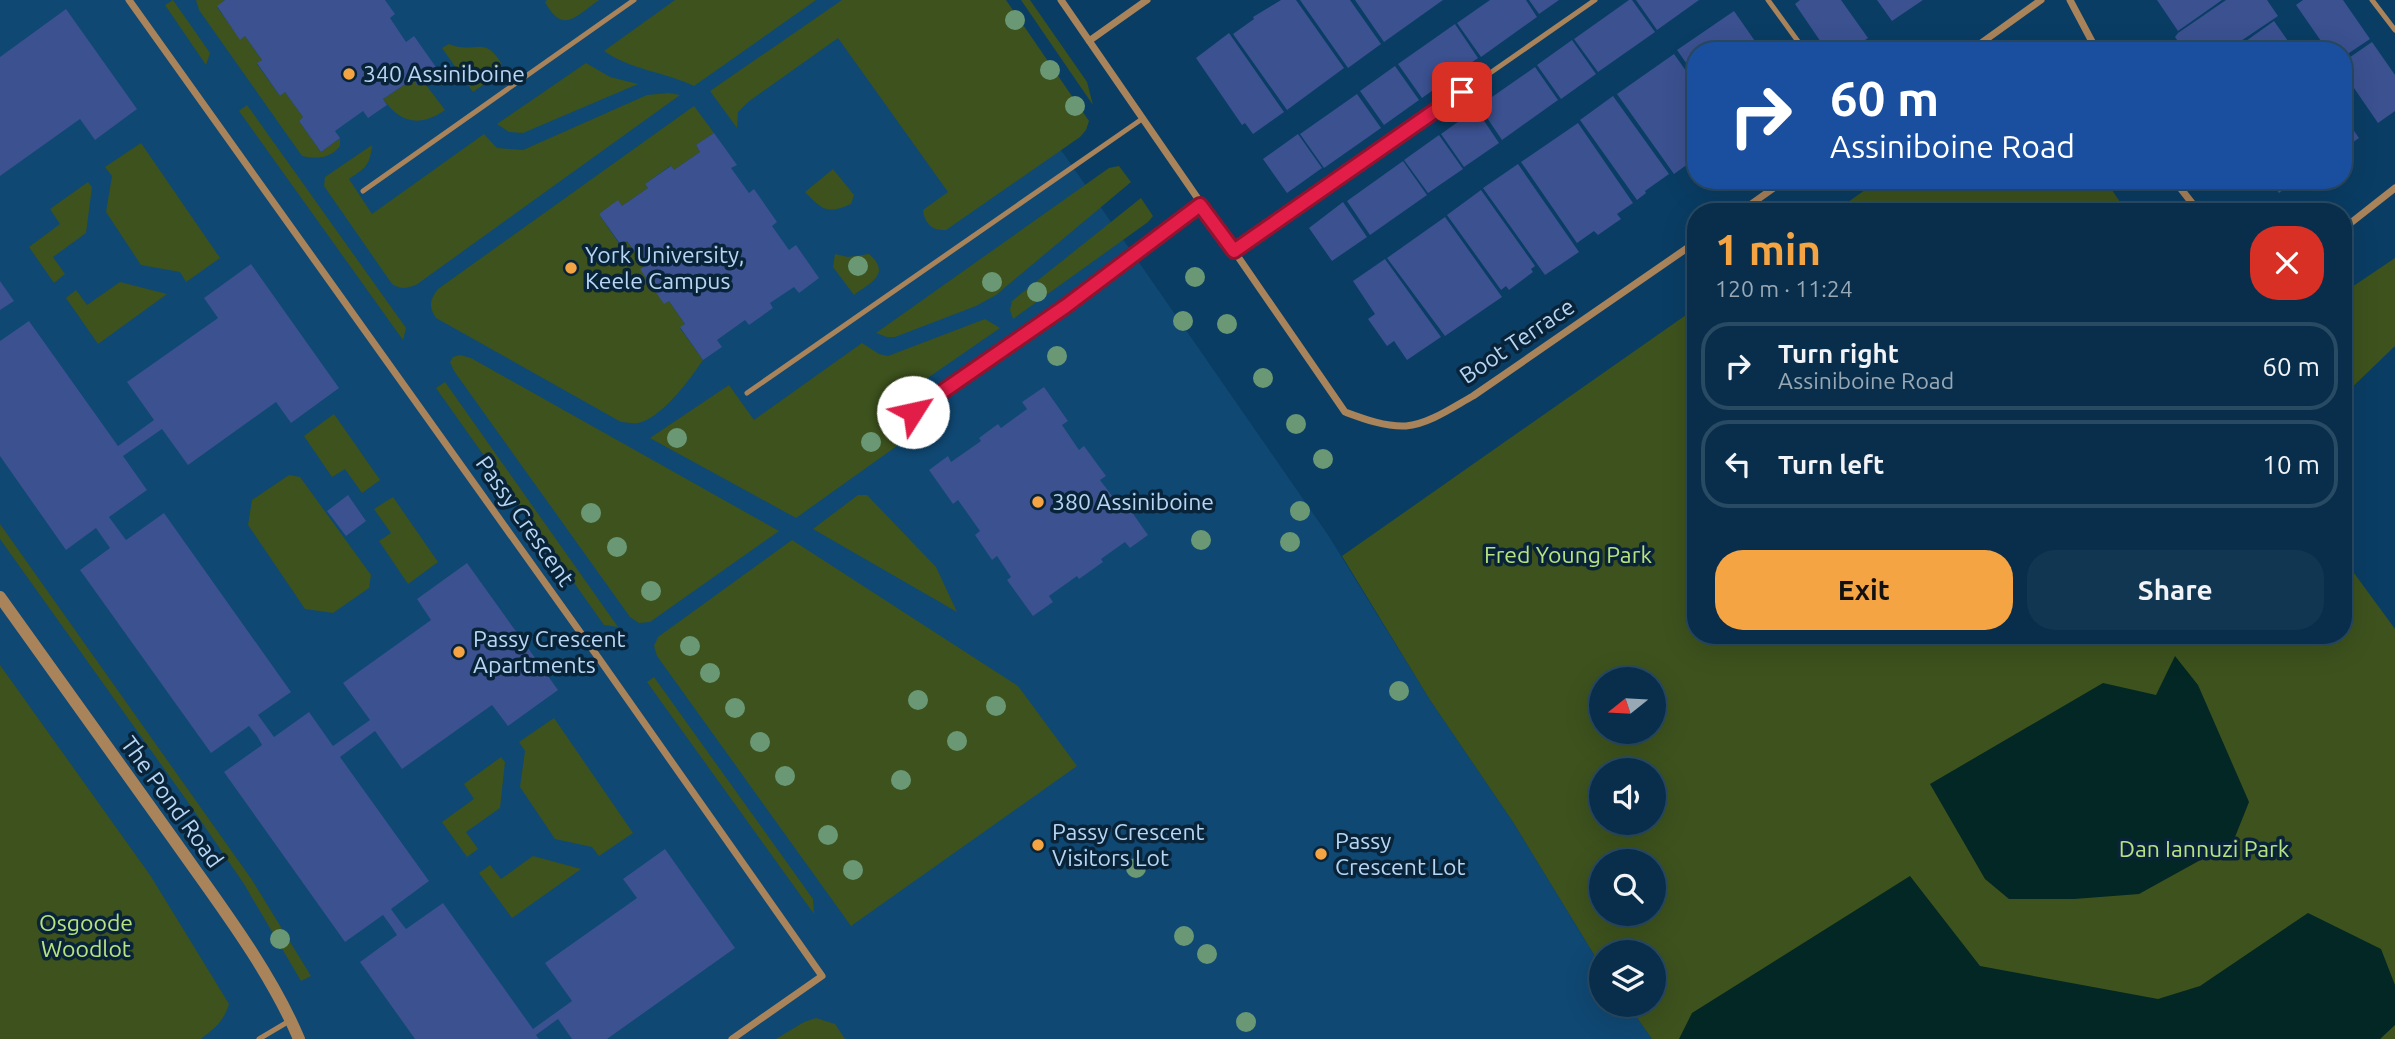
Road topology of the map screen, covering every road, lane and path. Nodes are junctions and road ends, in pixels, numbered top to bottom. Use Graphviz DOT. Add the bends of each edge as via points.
graph roads {
  1 [pos="129,0"];
  2 [pos="634,0"];
  3 [pos="1061,0"];
  4 [pos="1147,0"];
  5 [pos="1595,0"];
  6 [pos="1768,0"];
  7 [pos="2041,0"];
  8 [pos="2070,0"];
  9 [pos="2372,0"];
  10 [pos="2395,30"];
  11 [pos="1089,41"];
  12 [pos="1798,42"];
  13 [pos="1983,42"];
  14 [pos="2091,42"];
  15 [pos="1142,119"];
  16 [pos="2395,188"];
  17 [pos="1772,189"];
  18 [pos="2181,189"];
  19 [pos="363,191"];
  20 [pos="1753,203"];
  21 [pos="2192,203"];
  22 [pos="1200,205"];
  23 [pos="2352,222"];
  24 [pos="1687,248"];
  25 [pos="1234,251"];
  26 [pos="747,393"];
  27 [pos="913,412"];
  28 [pos="0,597"];
  29 [pos="291,1020"];
  30 [pos="259,1039"];
  31 [pos="299,1039"];
  32 [pos="732,1039"];
  1 -- 32 [label="street, Passy Crescent" via="822,976"];
  2 -- 19 [label="lane"];
  3 -- 11 [label="street"];
  4 -- 11 [label="street"];
  5 -- 25 [label="lane"];
  6 -- 12 [label="lane"];
  7 -- 13 [label="street"];
  8 -- 14 [label="street"];
  9 -- 10 [label="lane"];
  11 -- 15 [label="street"];
  15 -- 22 [label="street"];
  15 -- 26 [label="lane"];
  16 -- 23 [label="street"];
  17 -- 20 [label="street"];
  18 -- 21 [label="street"];
  22 -- 25 [label="street"];
  22 -- 27 [label="lane" via="1066,306"];
  24 -- 25 [label="street, Boot Terrace" via="1473,396 1406,426 1345,412"];
  28 -- 29 [label="street, The Pond Road" via="204,883"];
  29 -- 30 [label="lane"];
  29 -- 31 [label="street, The Pond Road"];
}
